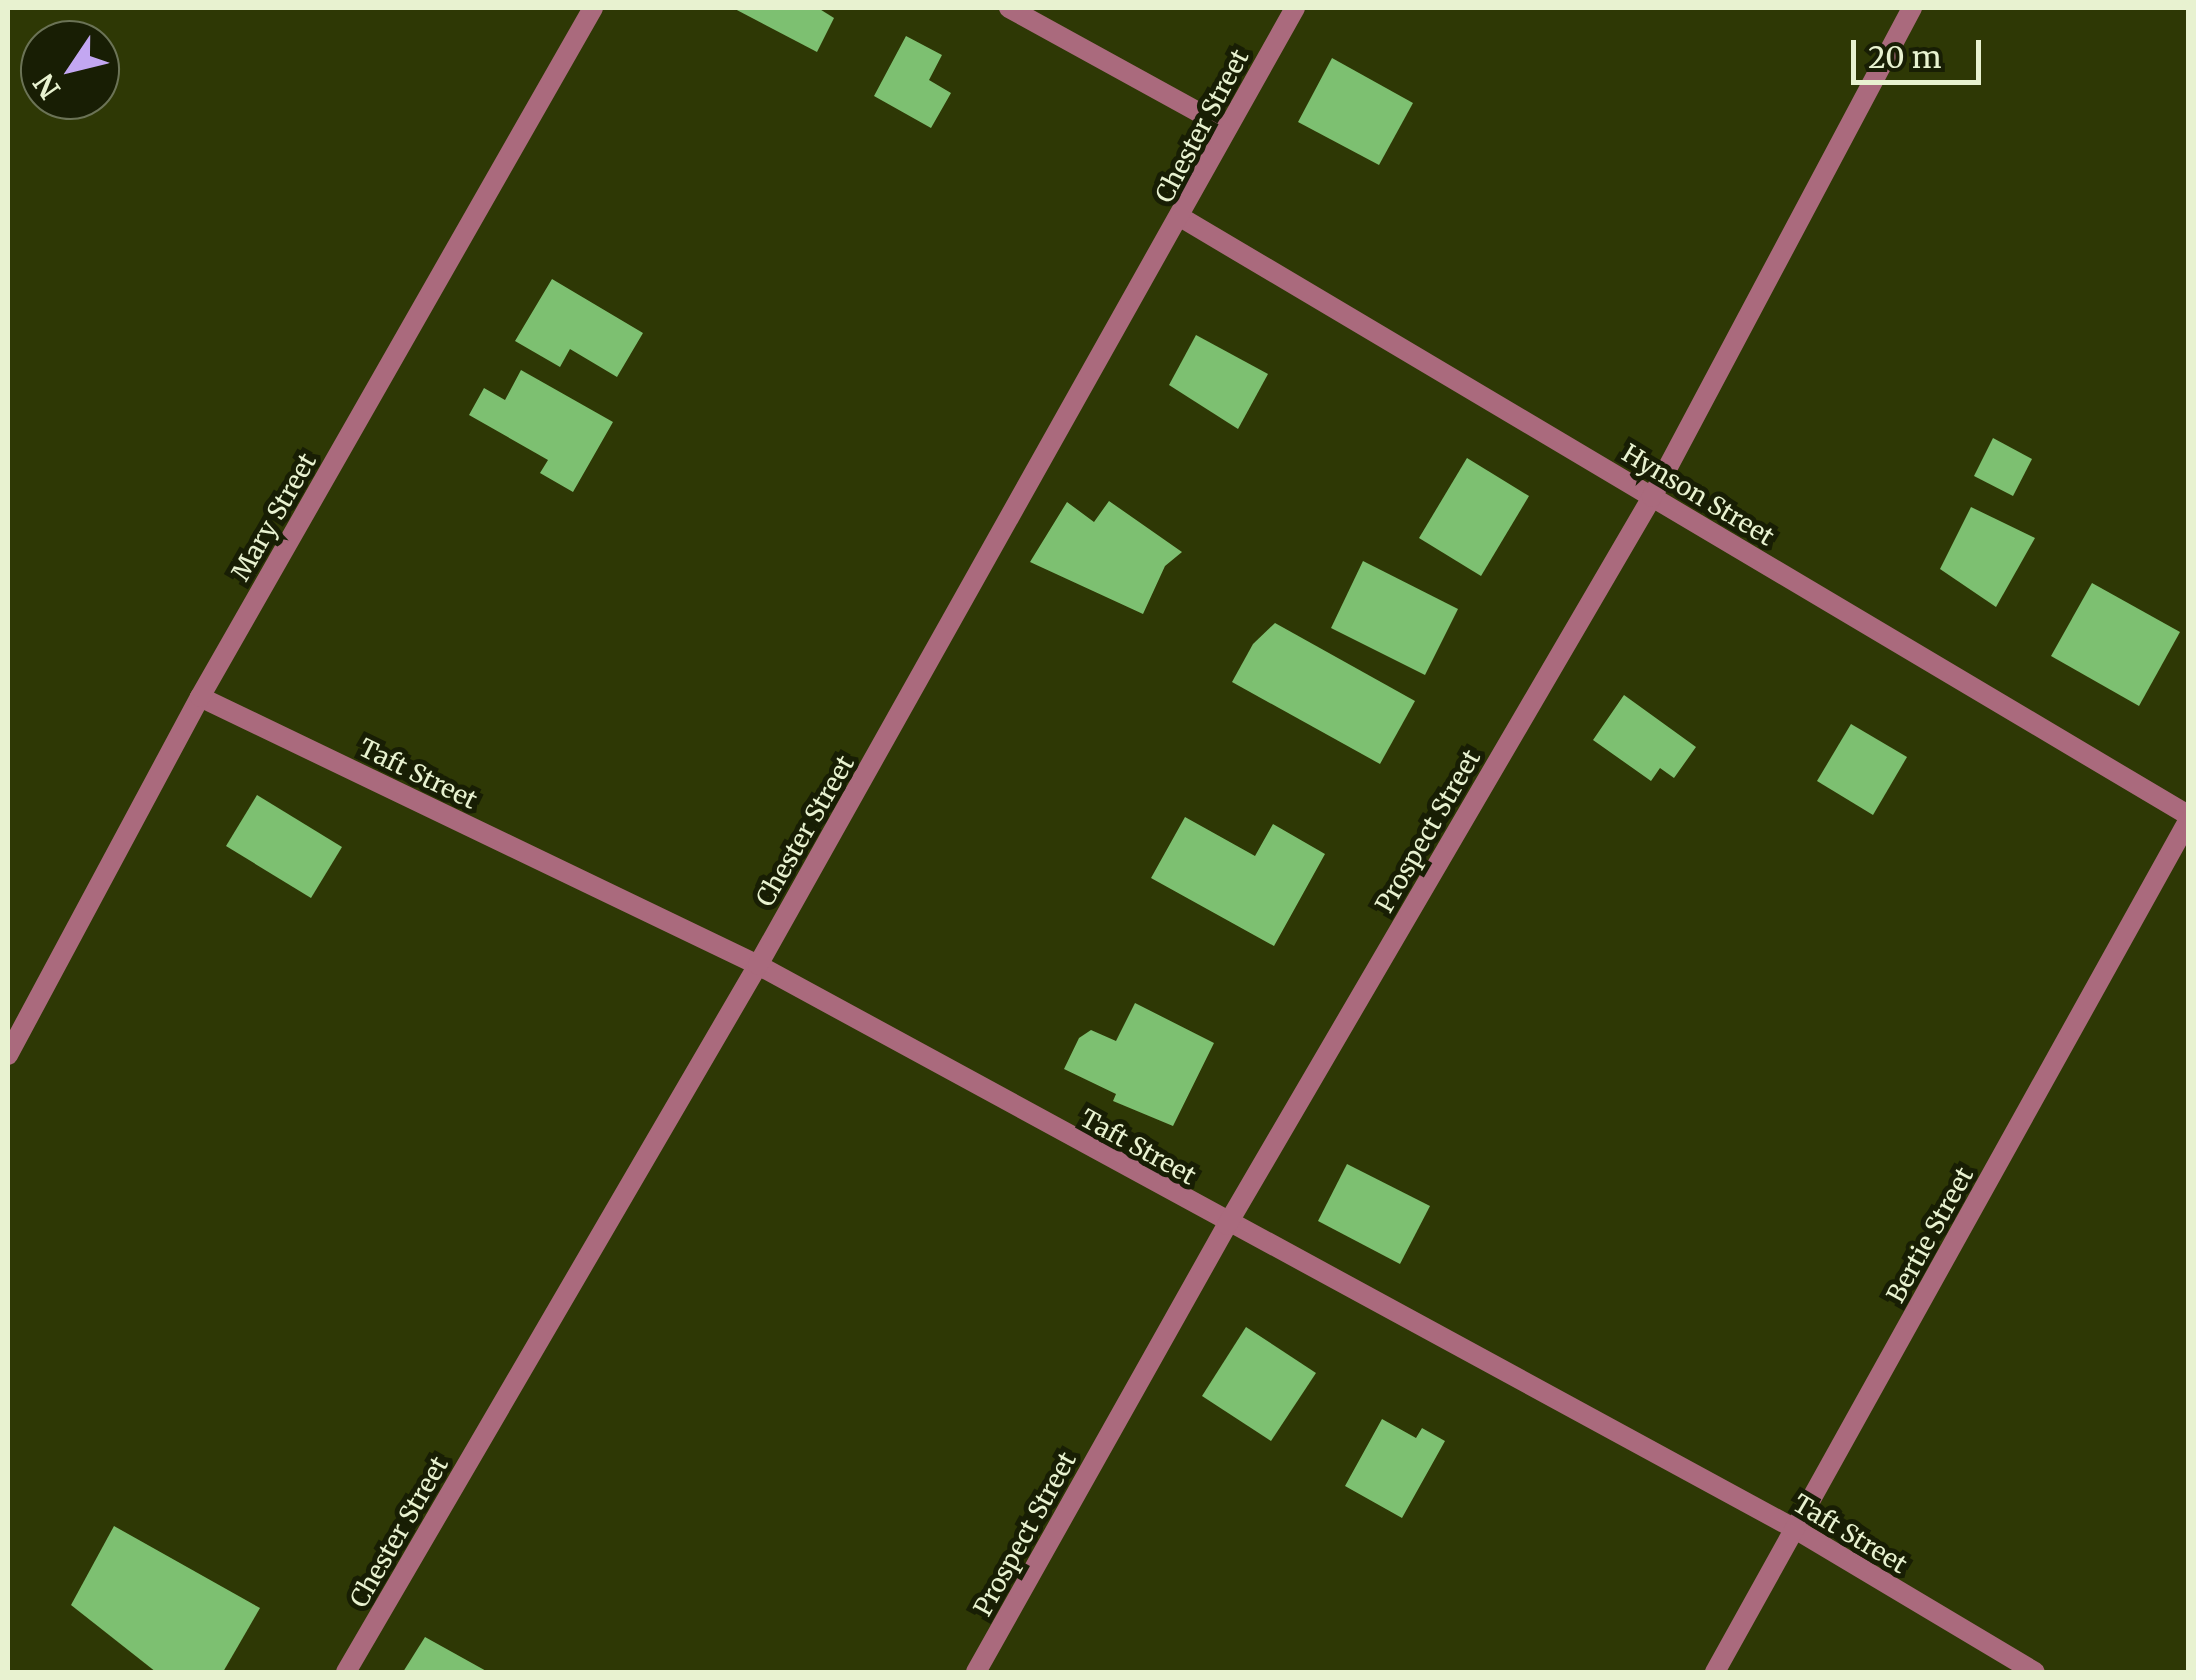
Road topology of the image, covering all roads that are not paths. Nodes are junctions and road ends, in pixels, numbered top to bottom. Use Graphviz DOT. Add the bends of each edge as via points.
graph roads {
  1 [pos="593,8"];
  2 [pos="1009,8"];
  3 [pos="1295,8"];
  4 [pos="1912,8"];
  5 [pos="1227,128"];
  6 [pos="1182,218"];
  7 [pos="1652,497"];
  8 [pos="200,697"];
  9 [pos="2188,818"];
  10 [pos="758,965"];
  11 [pos="8,1055"];
  12 [pos="1227,1225"];
  13 [pos="1795,1528"];
  14 [pos="346,1672"];
  15 [pos="976,1672"];
  16 [pos="1714,1672"];
  17 [pos="2034,1672"];
  1 -- 8 [label="street, Mary Street"];
  2 -- 5 [label="street"];
  3 -- 5 [label="street, Chester Street"];
  4 -- 7 [label="street, Prospect Street"];
  5 -- 6 [label="street, Chester Street"];
  6 -- 7 [label="street, Hynson Street"];
  6 -- 10 [label="street, Chester Street"];
  7 -- 9 [label="street, Hynson Street"];
  7 -- 12 [label="street, Prospect Street"];
  8 -- 10 [label="street, Taft Street"];
  8 -- 11 [label="street, Mary Street"];
  9 -- 13 [label="street, Bertie Street"];
  10 -- 12 [label="street, Taft Street"];
  10 -- 14 [label="street, Chester Street"];
  12 -- 13 [label="street, Taft Street"];
  12 -- 15 [label="street, Prospect Street"];
  13 -- 16 [label="street, Bertie Street"];
  13 -- 17 [label="street, Taft Street"];
}
